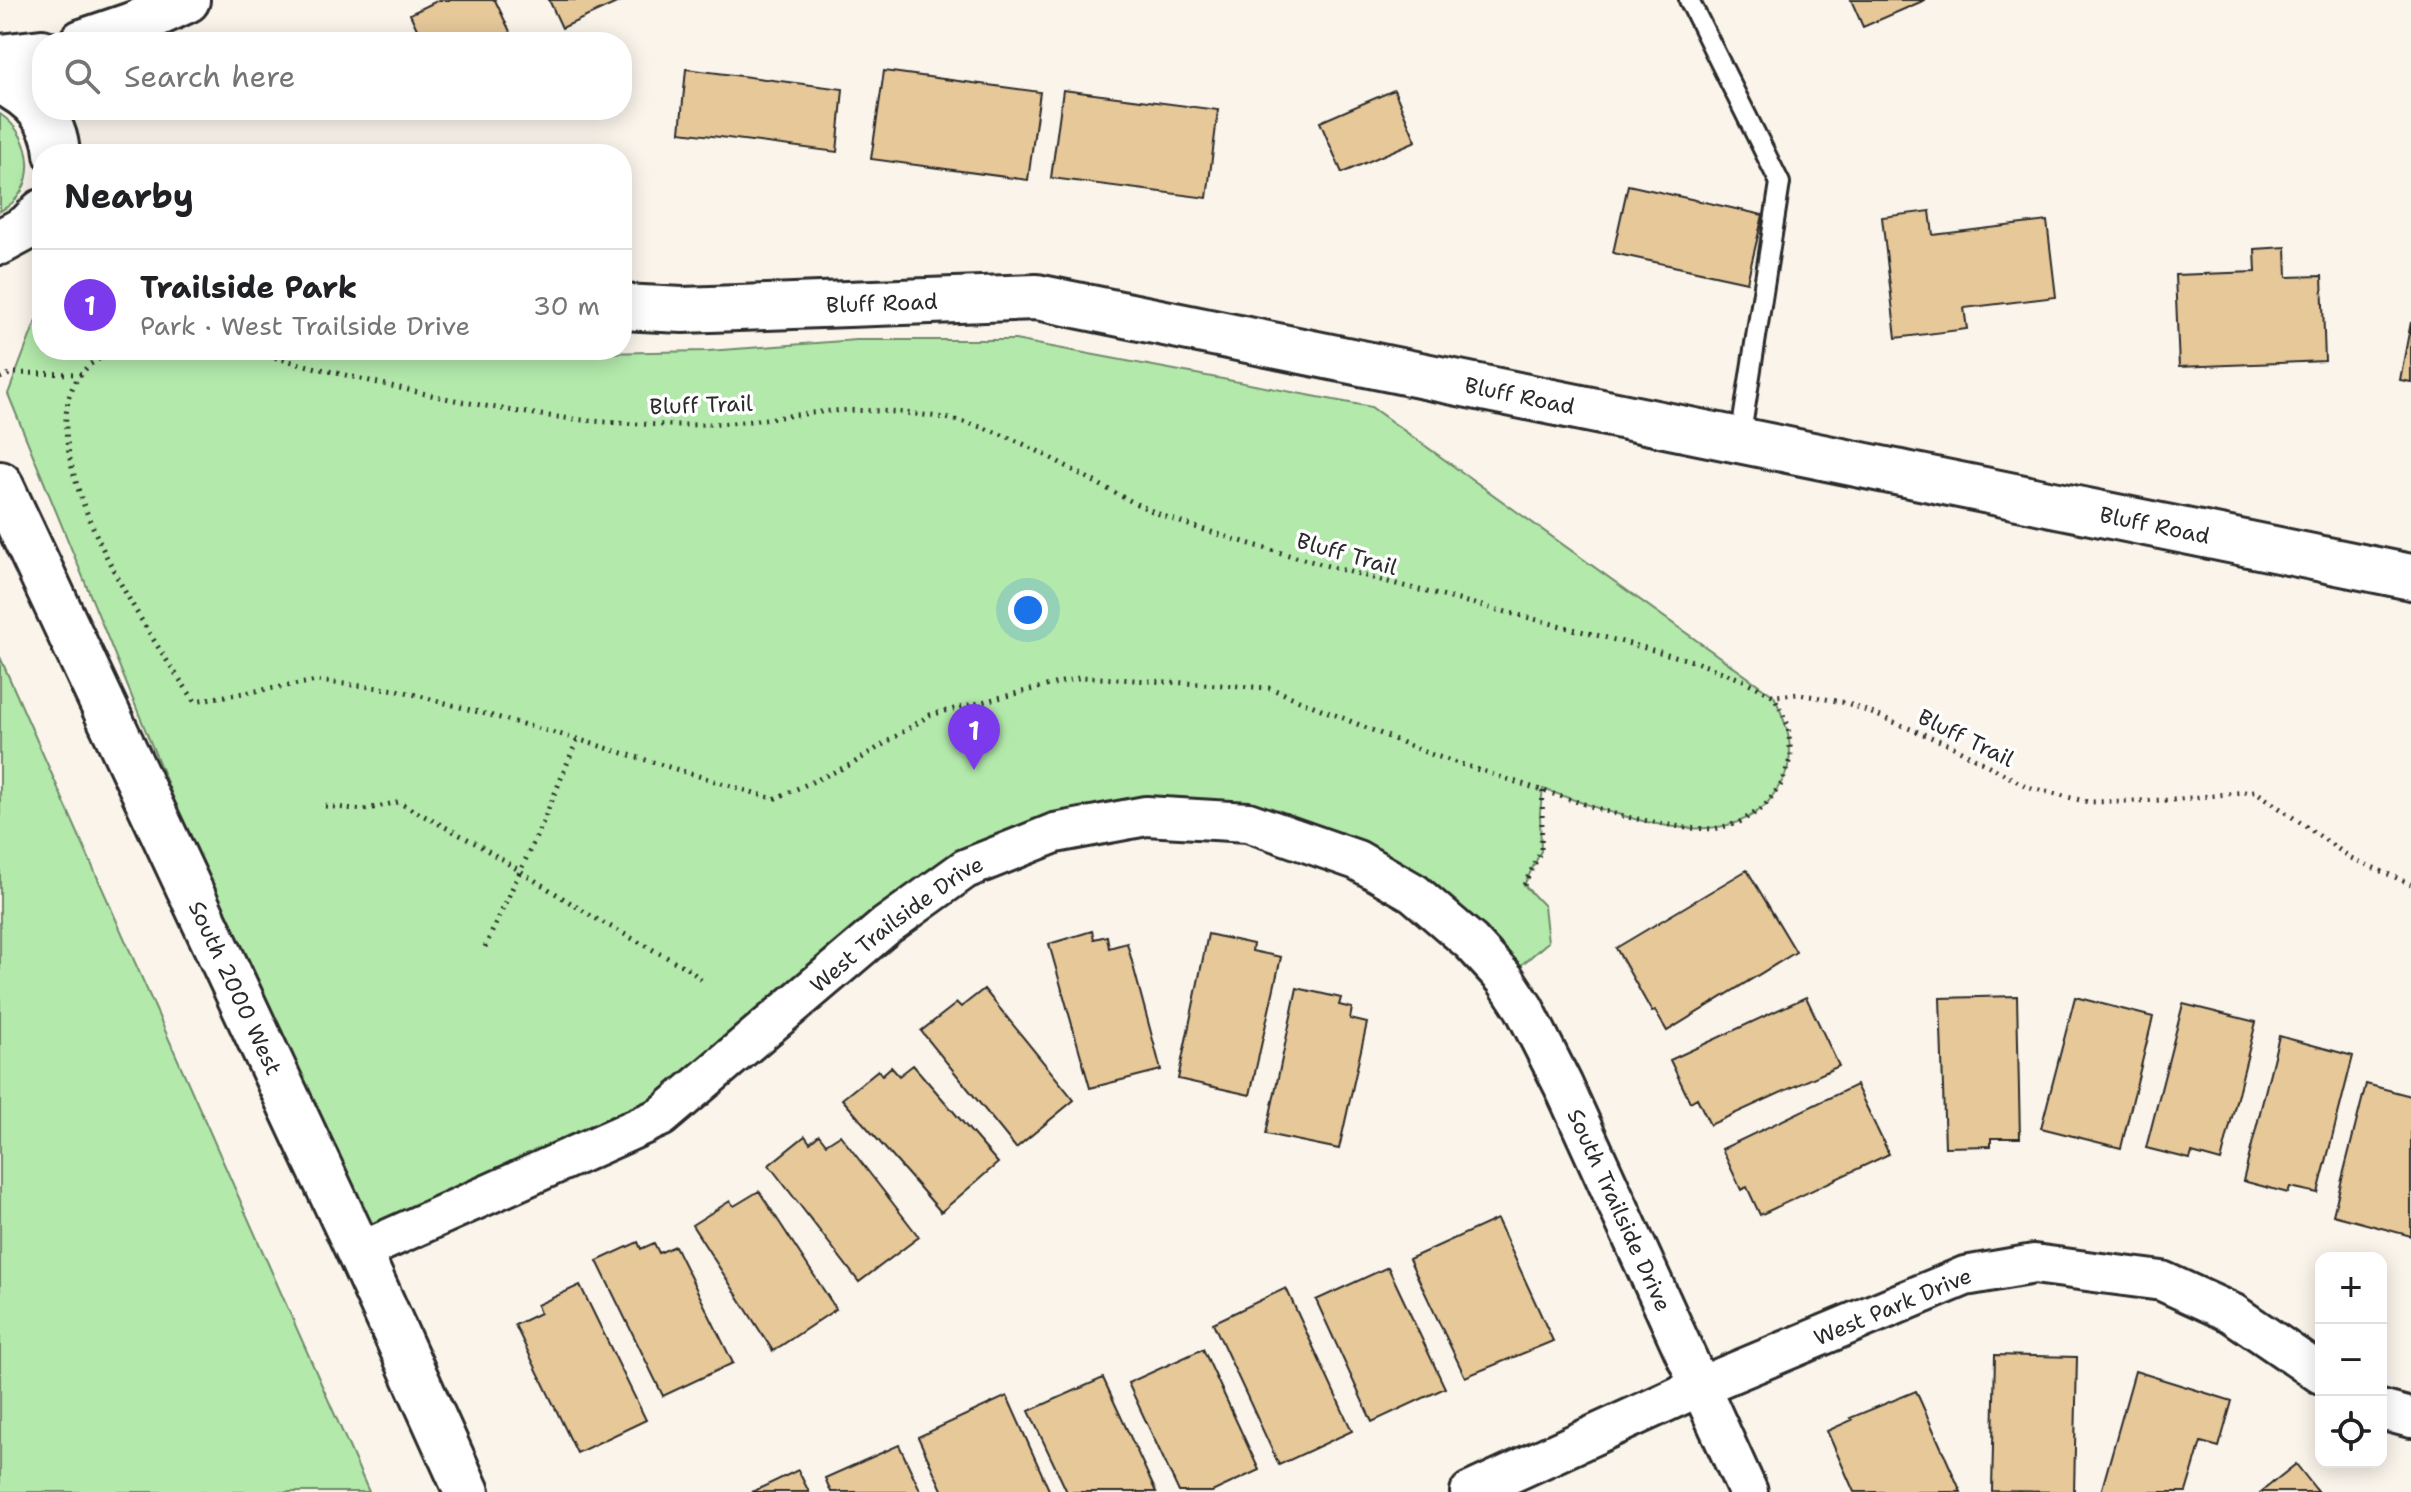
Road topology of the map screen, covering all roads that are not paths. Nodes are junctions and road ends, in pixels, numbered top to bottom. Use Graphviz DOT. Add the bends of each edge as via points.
graph roads {
  1 [pos="187,0"];
  2 [pos="1689,0"];
  3 [pos="125,32"];
  4 [pos="32,53"];
  5 [pos="0,57"];
  6 [pos="0,81"];
  7 [pos="32,102"];
  8 [pos="46,120"];
  9 [pos="57,138"];
  10 [pos="632,307"];
  11 [pos="1740,440"];
  12 [pos="0,484"];
  13 [pos="2411,577"];
  14 [pos="1471,942"];
  15 [pos="359,1252"];
  16 [pos="2315,1370"];
  17 [pos="1701,1386"];
  18 [pos="2387,1412"];
  19 [pos="2411,1418"];
  20 [pos="467,1492"];
  21 [pos="1470,1492"];
  22 [pos="1748,1492"];
  1 -- 3 [label="main road"];
  2 -- 11 [label="lane" via="1780,183"];
  4 -- 5 [label="main road"];
  6 -- 7 [label="main road"];
  8 -- 9 [label="main road"];
  10 -- 11 [label="main road, Bluff Road" via="1037,297"];
  11 -- 13 [label="main road, Bluff Road"];
  12 -- 15 [label="main road, South 2000 West"];
  14 -- 15 [label="street, West Trailside Drive" via="1414,893 1357,860 1248,822 1146,816 1055,833 965,869 886,926 661,1117"];
  14 -- 17 [label="street, South Trailside Drive" via="1524,1008"];
  15 -- 20 [label="main road, South 2000 West"];
  16 -- 17 [label="street, West Park Drive" via="2232,1313 2162,1281 2034,1264 1965,1276"];
  17 -- 21 [label="street, West Park Drive"];
  17 -- 22 [label="street, South Trailside Drive"];
  18 -- 19 [label="street"];
}
